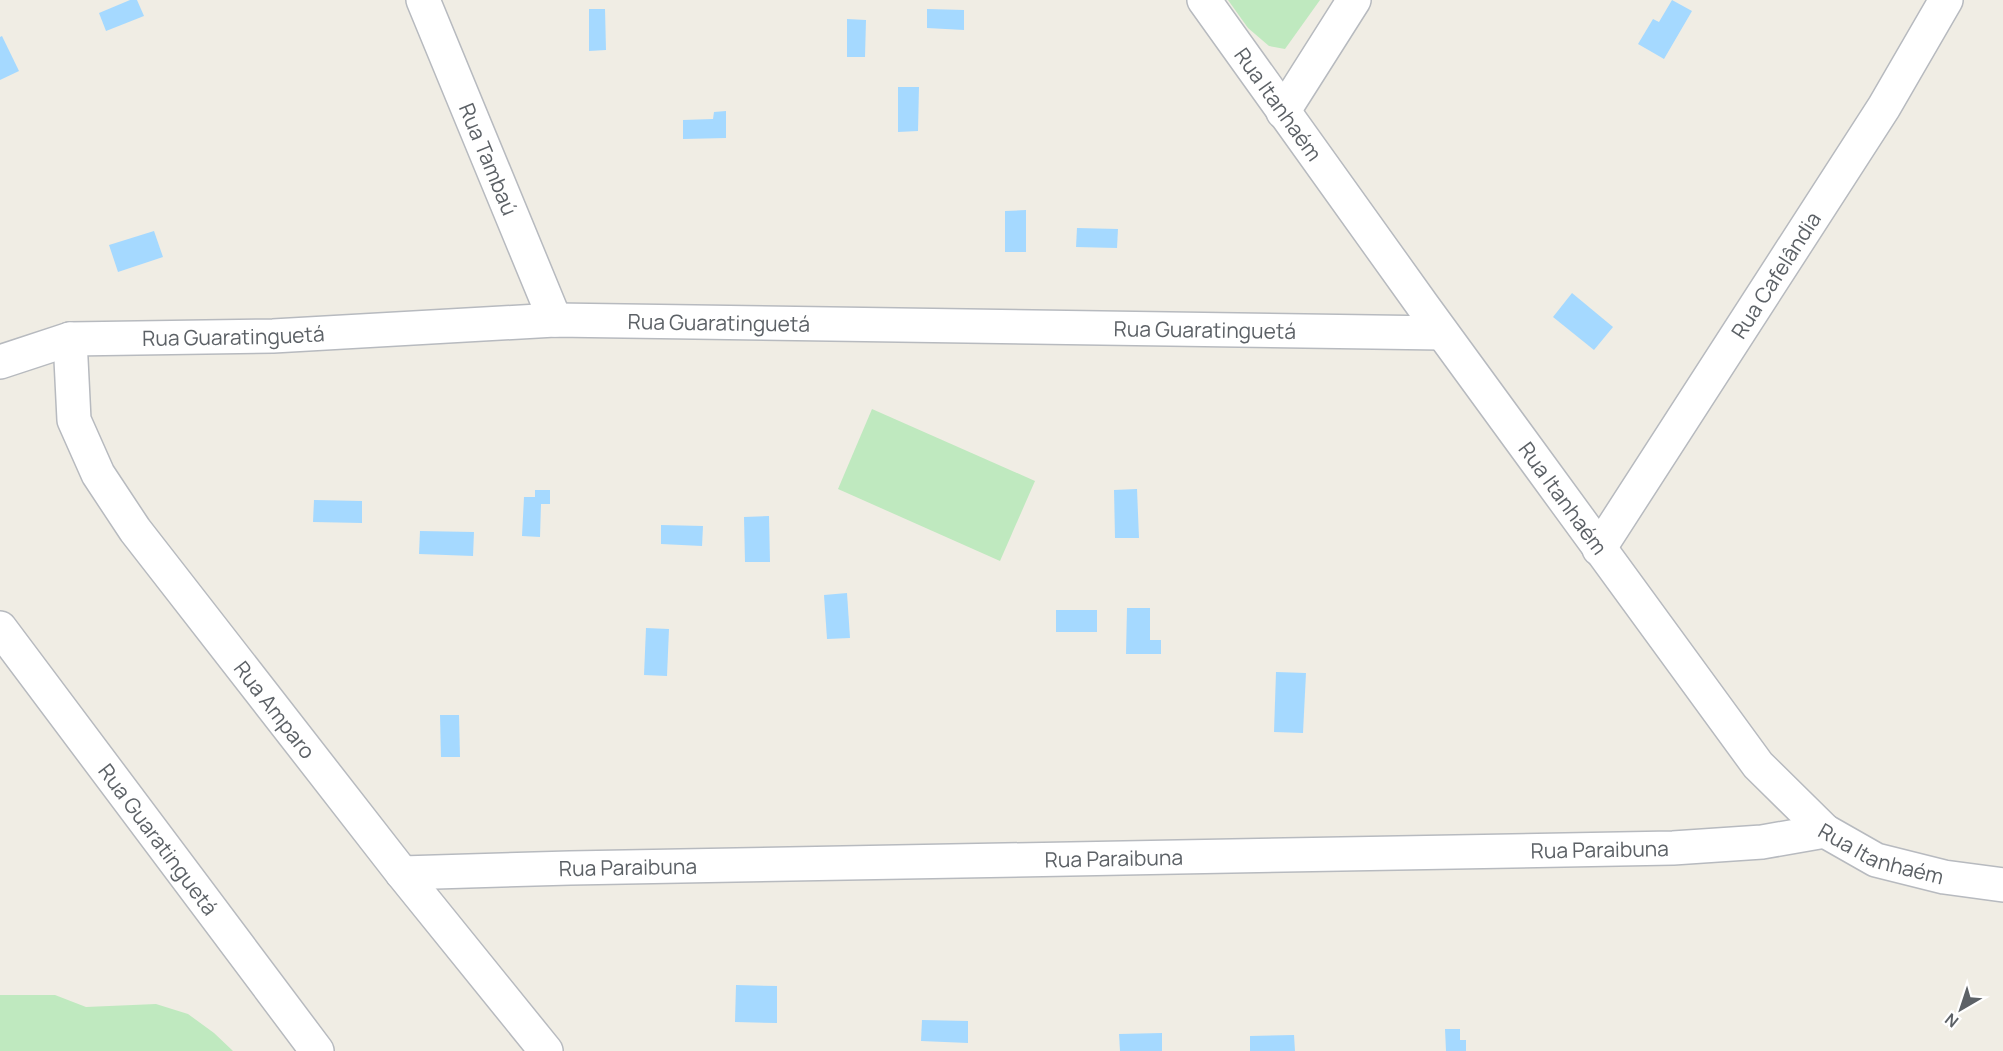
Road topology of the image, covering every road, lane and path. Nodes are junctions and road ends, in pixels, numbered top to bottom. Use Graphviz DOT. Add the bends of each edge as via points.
graph roads {
  1 [pos="423,0"];
  2 [pos="1204,0"];
  3 [pos="1354,0"];
  4 [pos="1946,0"];
  5 [pos="1283,112"];
  6 [pos="555,320"];
  7 [pos="1442,333"];
  8 [pos="70,339"];
  9 [pos="0,362"];
  10 [pos="1599,549"];
  11 [pos="0,628"];
  12 [pos="1825,831"];
  13 [pos="402,873"];
  14 [pos="2003,885"];
  15 [pos="317,1051"];
  16 [pos="546,1051"];
  1 -- 6 [label="street, Rua Tambaú"];
  2 -- 5 [label="street, Rua Itanhaém"];
  3 -- 5 [label="street"];
  4 -- 10 [label="street, Rua Cafelândia" via="1884,107"];
  5 -- 7 [label="street, Rua Itanhaém"];
  6 -- 7 [label="street, Rua Guaratinguetá"];
  6 -- 8 [label="street, Rua Guaratinguetá" via="273,336"];
  7 -- 10 [label="street, Rua Itanhaém"];
  8 -- 9 [label="street, Rua Guaratinguetá"];
  8 -- 13 [label="street, Rua Amparo" via="74,420 98,474 135,530"];
  10 -- 12 [label="street, Rua Itanhaém" via="1758,765"];
  11 -- 15 [label="street, Rua Guaratinguetá"];
  12 -- 13 [label="street, Rua Paraibuna" via="1762,842 1673,848"];
  12 -- 14 [label="street, Rua Itanhaém" via="1876,860 1944,877"];
  13 -- 16 [label="street, Rua Amparo"];
}
